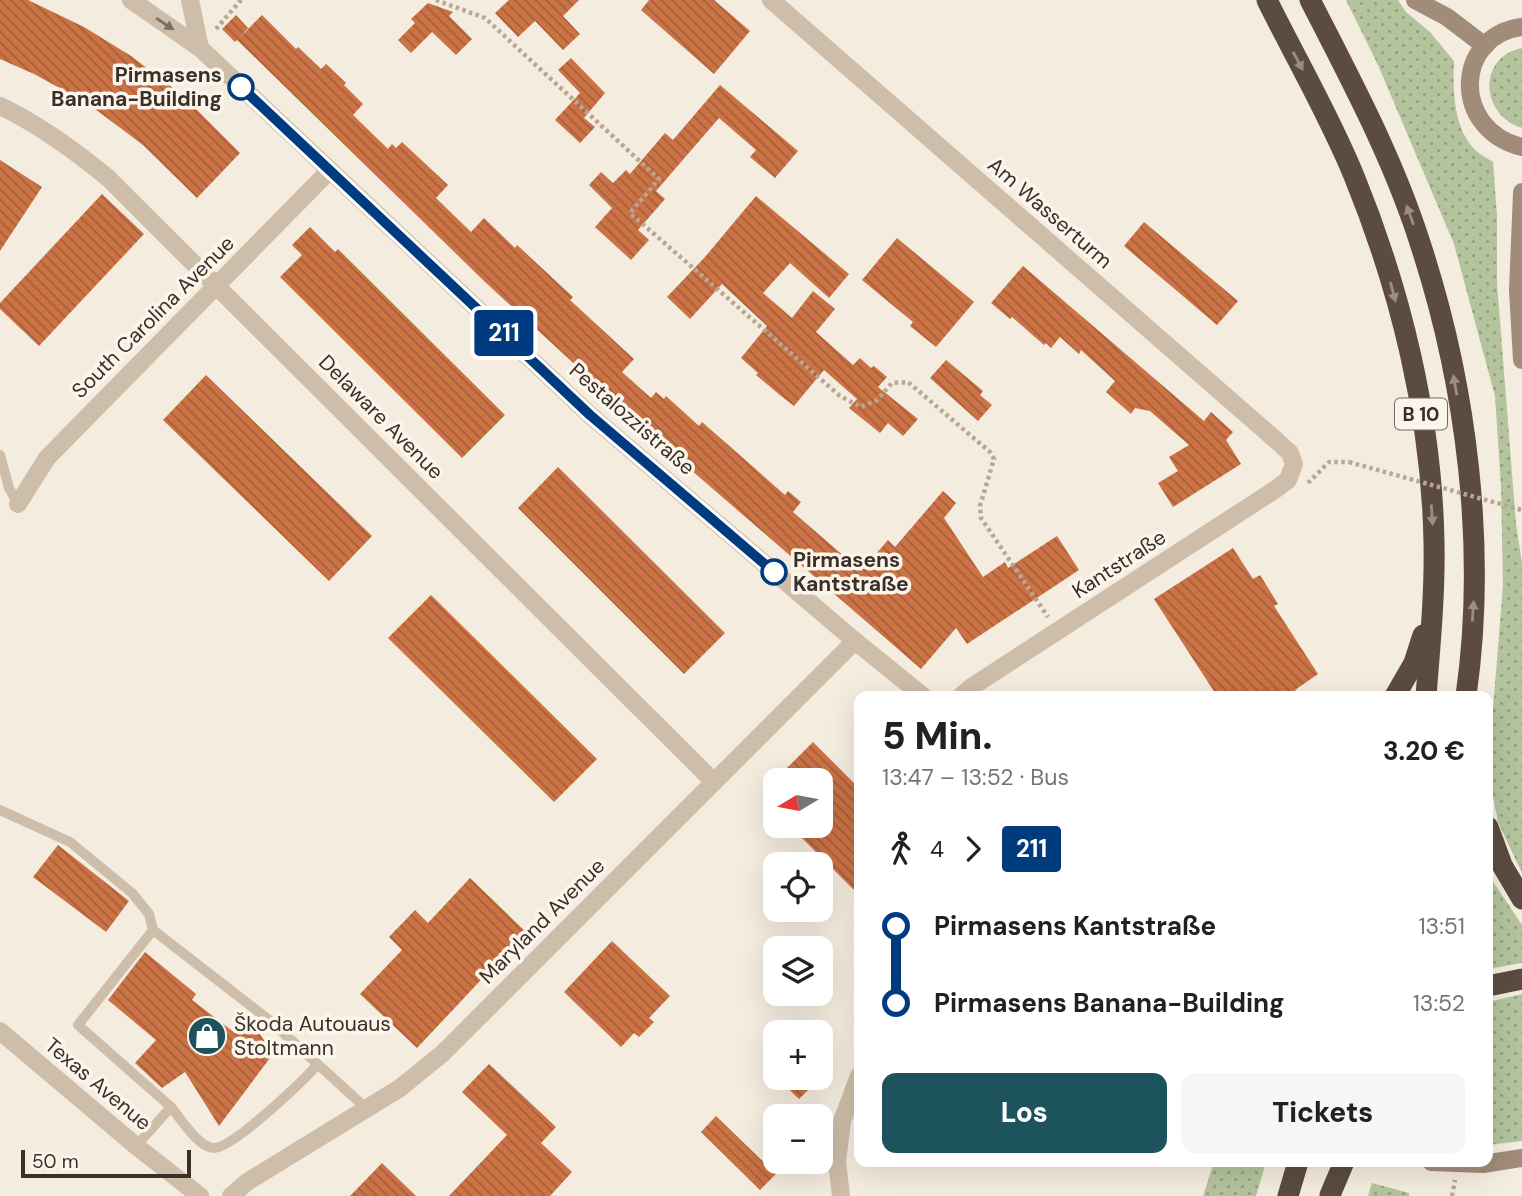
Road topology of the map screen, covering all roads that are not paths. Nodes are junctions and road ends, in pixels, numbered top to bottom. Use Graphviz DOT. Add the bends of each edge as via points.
graph roads {
  1 [pos="131,0"];
  2 [pos="190,0"];
  3 [pos="771,0"];
  4 [pos="1267,0"];
  5 [pos="1310,0"];
  6 [pos="1415,0"];
  7 [pos="1522,27"];
  8 [pos="1485,46"];
  9 [pos="200,48"];
  10 [pos="0,106"];
  11 [pos="1522,147"];
  12 [pos="330,170"];
  13 [pos="1522,192"];
  14 [pos="217,285"];
  15 [pos="1522,360"];
  16 [pos="0,455"];
  17 [pos="1291,472"];
  18 [pos="18,504"];
  19 [pos="1433,606"];
  20 [pos="855,641"];
  21 [pos="917,691"];
  22 [pos="967,691"];
  23 [pos="1398,691"];
  24 [pos="1426,691"];
  25 [pos="1468,691"];
  26 [pos="713,782"];
  27 [pos="0,810"];
  28 [pos="1493,841"];
  29 [pos="1522,900"];
  30 [pos="153,930"];
  31 [pos="1522,979"];
  32 [pos="1493,985"];
  33 [pos="0,1031"];
  34 [pos="317,1065"];
  35 [pos="854,1089"];
  36 [pos="172,1107"];
  37 [pos="367,1109"];
  38 [pos="136,1146"];
  39 [pos="1522,1158"];
  40 [pos="1493,1162"];
  41 [pos="1297,1167"];
  42 [pos="1340,1167"];
  43 [pos="1330,1195"];
  44 [pos="200,1196"];
  45 [pos="231,1196"];
  46 [pos="841,1196"];
  47 [pos="1288,1196"];
  1 -- 9 [label="street, Pestalozzistraße, one-way"];
  2 -- 9 [label="street"];
  3 -- 17 [label="street, Am Wasserturm" via="1277,441 1290,453"];
  4 -- 19 [label="highway, B 10, one-way" via="1344,153 1392,286 1427,447"];
  25 -- 5 [label="highway, B 10, one-way" via="1474,533 1465,442 1441,316 1400,189"];
  6 -- 8 [label="main road"];
  7 -- 8 [label="main road" via="1498,35"];
  8 -- 11 [label="main road" via="1469,80 1471,100 1490,133"];
  9 -- 12 [label="street, Pestalozzistraße"];
  10 -- 14 [label="street, Delaware Avenue" via="31,121 88,161"];
  12 -- 14 [label="street, South Carolina Avenue"];
  12 -- 20 [label="street, Pestalozzistraße" via="590,415"];
  13 -- 15 [label="main road" via="1518,290"];
  14 -- 18 [label="street, South Carolina Avenue" via="47,458"];
  14 -- 26 [label="street, Delaware Avenue"];
  16 -- 18 [label="lane"];
  17 -- 22 [label="street, Kantstraße"];
  19 -- 23 [label="highway" via="1414,663"];
  19 -- 24 [label="highway, B 10"];
  20 -- 21 [label="street, Pestalozzistraße"];
  20 -- 26 [label="street, Maryland Avenue"];
  26 -- 37 [label="street, Maryland Avenue" via="443,1053"];
  27 -- 30 [label="lane" via="70,842 132,893 149,914"];
  28 -- 29 [label="highway"];
  30 -- 34 [label="lane" via="269,1020"];
  30 -- 36 [label="lane" via="78,1025"];
  31 -- 32 [label="highway"];
  33 -- 38 [label="street, Texas Avenue"];
  34 -- 36 [label="lane" via="241,1133 214,1148 203,1144"];
  34 -- 37 [label="lane"];
  35 -- 46 [label="street" via="842,1121 837,1162"];
  36 -- 38 [label="lane"];
  37 -- 45 [label="street, Maryland Avenue"];
  38 -- 44 [label="street, Texas Avenue"];
  39 -- 40 [label="main road"];
  41 -- 47 [label="highway"];
  42 -- 43 [label="highway"];
}
